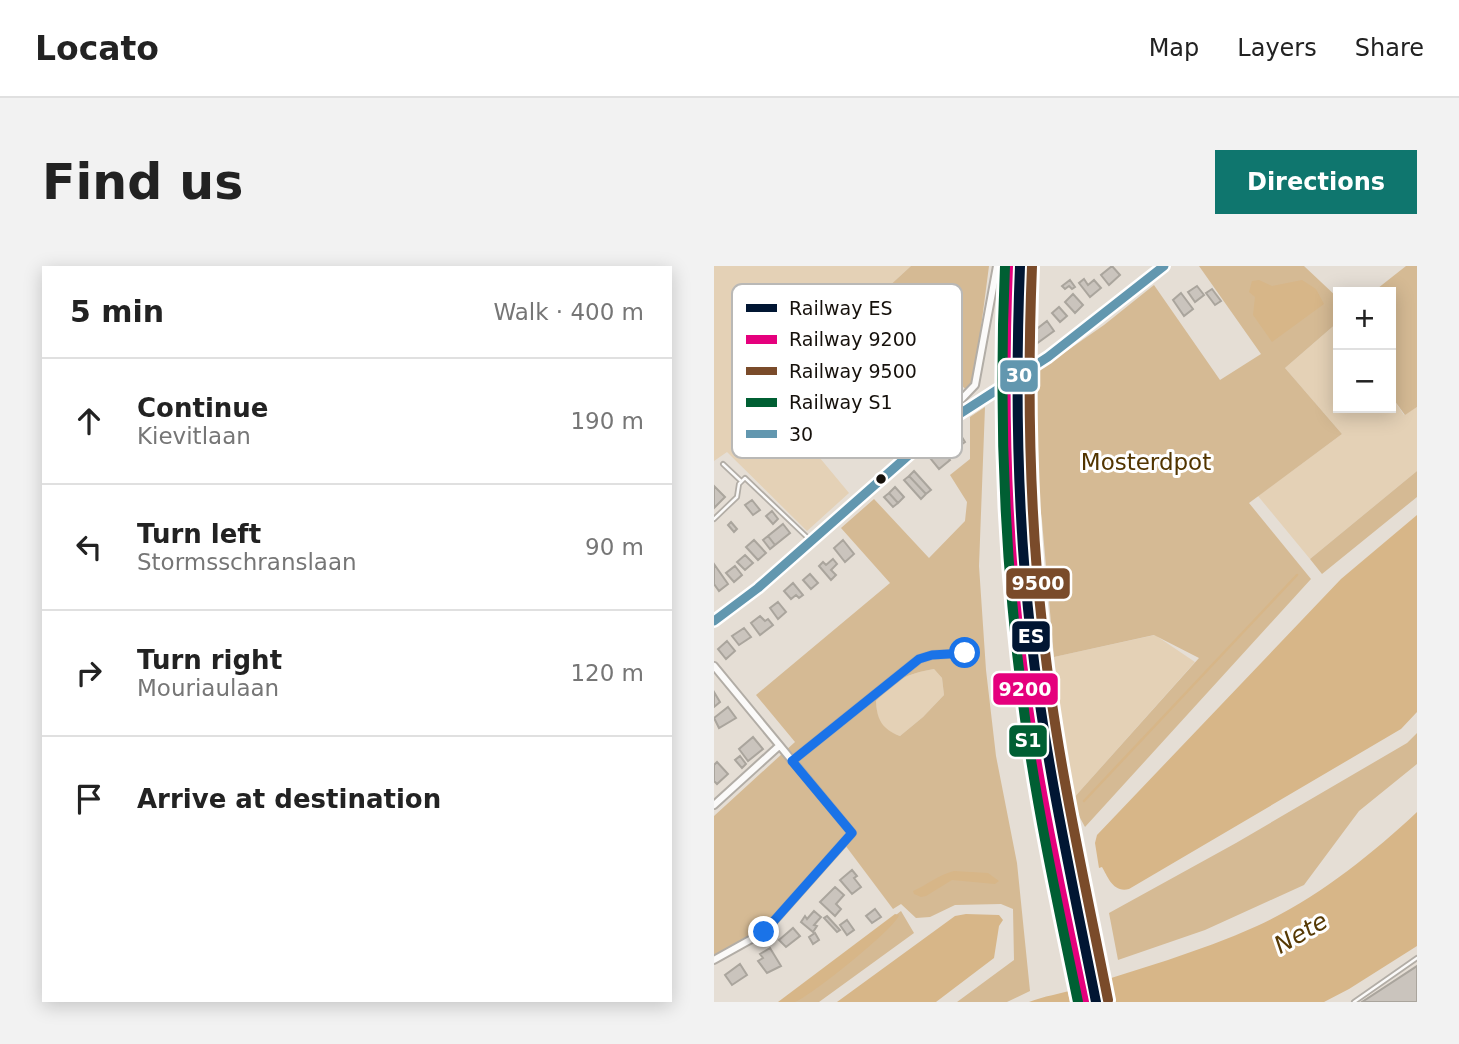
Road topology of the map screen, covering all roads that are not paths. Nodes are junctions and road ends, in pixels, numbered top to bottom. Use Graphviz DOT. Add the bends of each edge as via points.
graph roads {
  1 [pos="997,266"];
  2 [pos="1164,266"];
  3 [pos="962,399"];
  4 [pos="962,411"];
  5 [pos="907,458"];
  6 [pos="723,464"];
  7 [pos="741,481"];
  8 [pos="714,519"];
  9 [pos="812,541"];
  10 [pos="714,621"];
  11 [pos="965,653"];
  12 [pos="714,666"];
  13 [pos="779,746"];
  14 [pos="792,761"];
  15 [pos="714,805"];
  16 [pos="1417,958"];
  17 [pos="714,960"];
  18 [pos="1354,1002"];
  1 -- 3 [label="street" via="975,385"];
  2 -- 4 [label="main road" via="1094,324"];
  5 -- 9 [label="main road"];
  6 -- 7 [label="lane"];
  7 -- 8 [label="lane" via="737,496"];
  7 -- 9 [label="lane" via="751,482"];
  9 -- 10 [label="main road"];
  11 -- 14 [label="street" via="919,659"];
  12 -- 13 [label="street"];
  13 -- 14 [label="street"];
  13 -- 15 [label="street"];
  14 -- 17 [label="street" via="852,833 764,932"];
  16 -- 18 [label="lane"];
}
